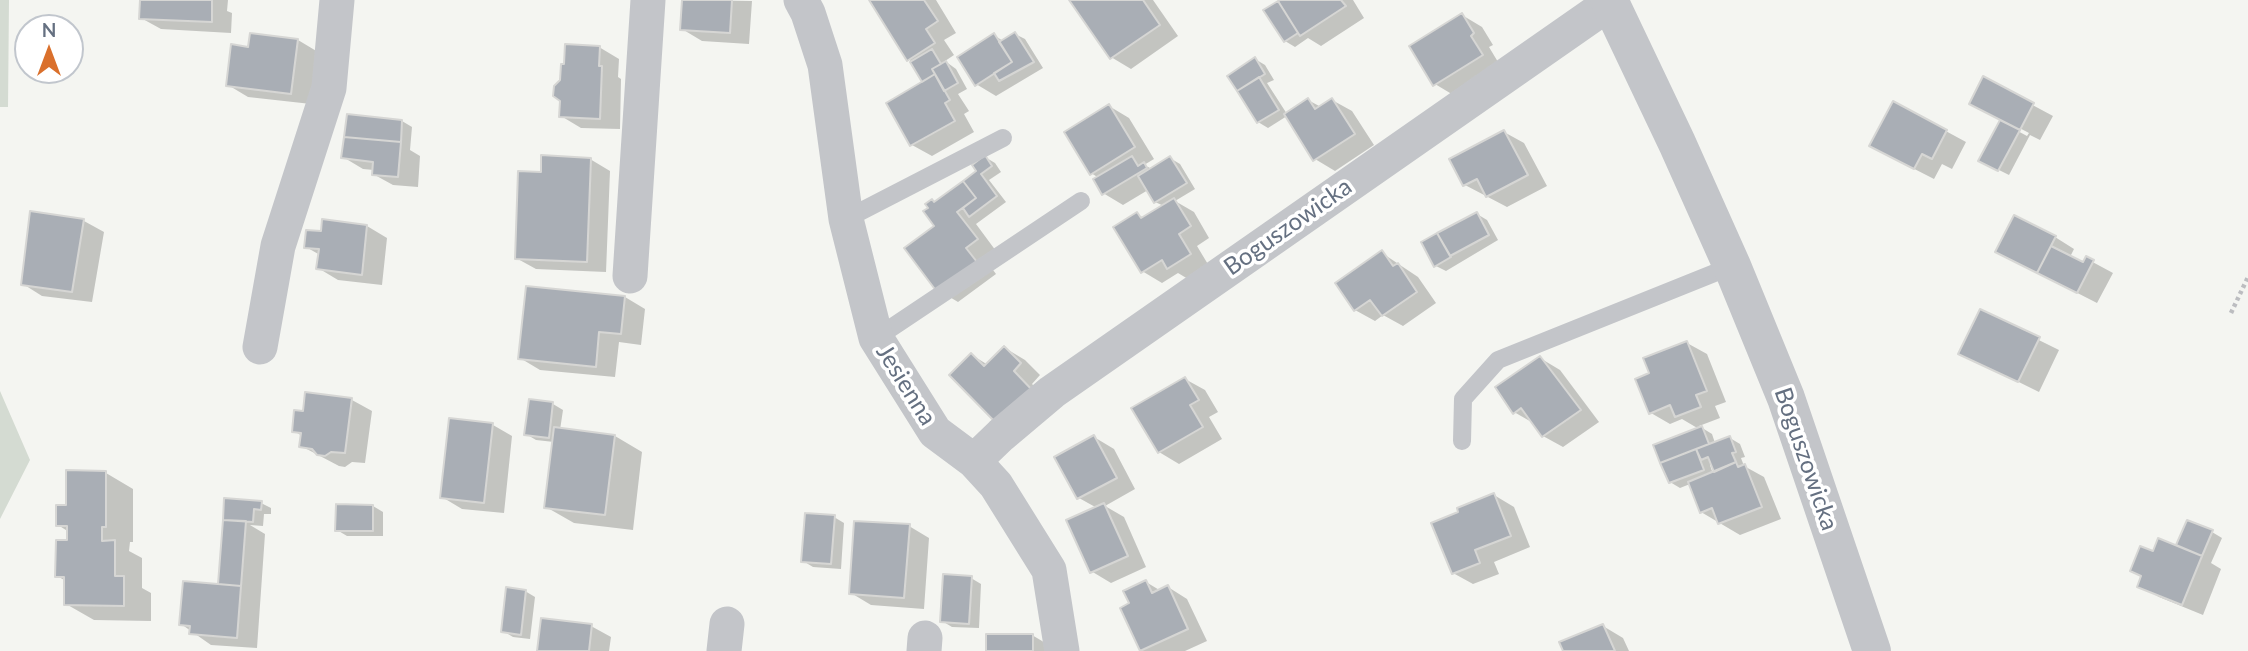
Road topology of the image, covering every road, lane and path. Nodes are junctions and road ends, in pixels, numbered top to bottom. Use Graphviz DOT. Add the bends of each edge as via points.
graph roads {
  1 [pos="337,0"];
  2 [pos="648,0"];
  3 [pos="801,0"];
  4 [pos="1609,1"];
  5 [pos="1003,138"];
  6 [pos="1081,201"];
  7 [pos="846,219"];
  8 [pos="1732,266"];
  9 [pos="630,276"];
  10 [pos="2248,277"];
  11 [pos="2231,313"];
  12 [pos="876,338"];
  13 [pos="260,347"];
  14 [pos="1462,440"];
  15 [pos="974,461"];
  16 [pos="1062,651"];
  17 [pos="1872,651"];
  1 -- 13 [label="street" via="329,88 278,246"];
  2 -- 9 [label="street"];
  3 -- 7 [label="street, Jesienna" via="825,65"];
  4 -- 8 [label="street, Boguszowicka"];
  4 -- 15 [label="street, Boguszowicka" via="1052,392"];
  5 -- 7 [label="lane"];
  6 -- 12 [label="lane"];
  7 -- 12 [label="street, Jesienna"];
  8 -- 14 [label="lane" via="1499,360 1463,399"];
  8 -- 17 [label="street, Boguszowicka" via="1786,398"];
  10 -- 11 [label="path"];
  12 -- 15 [label="street, Jesienna" via="935,432"];
  15 -- 16 [label="street, Jesienna" via="996,485 1049,570"];
}
